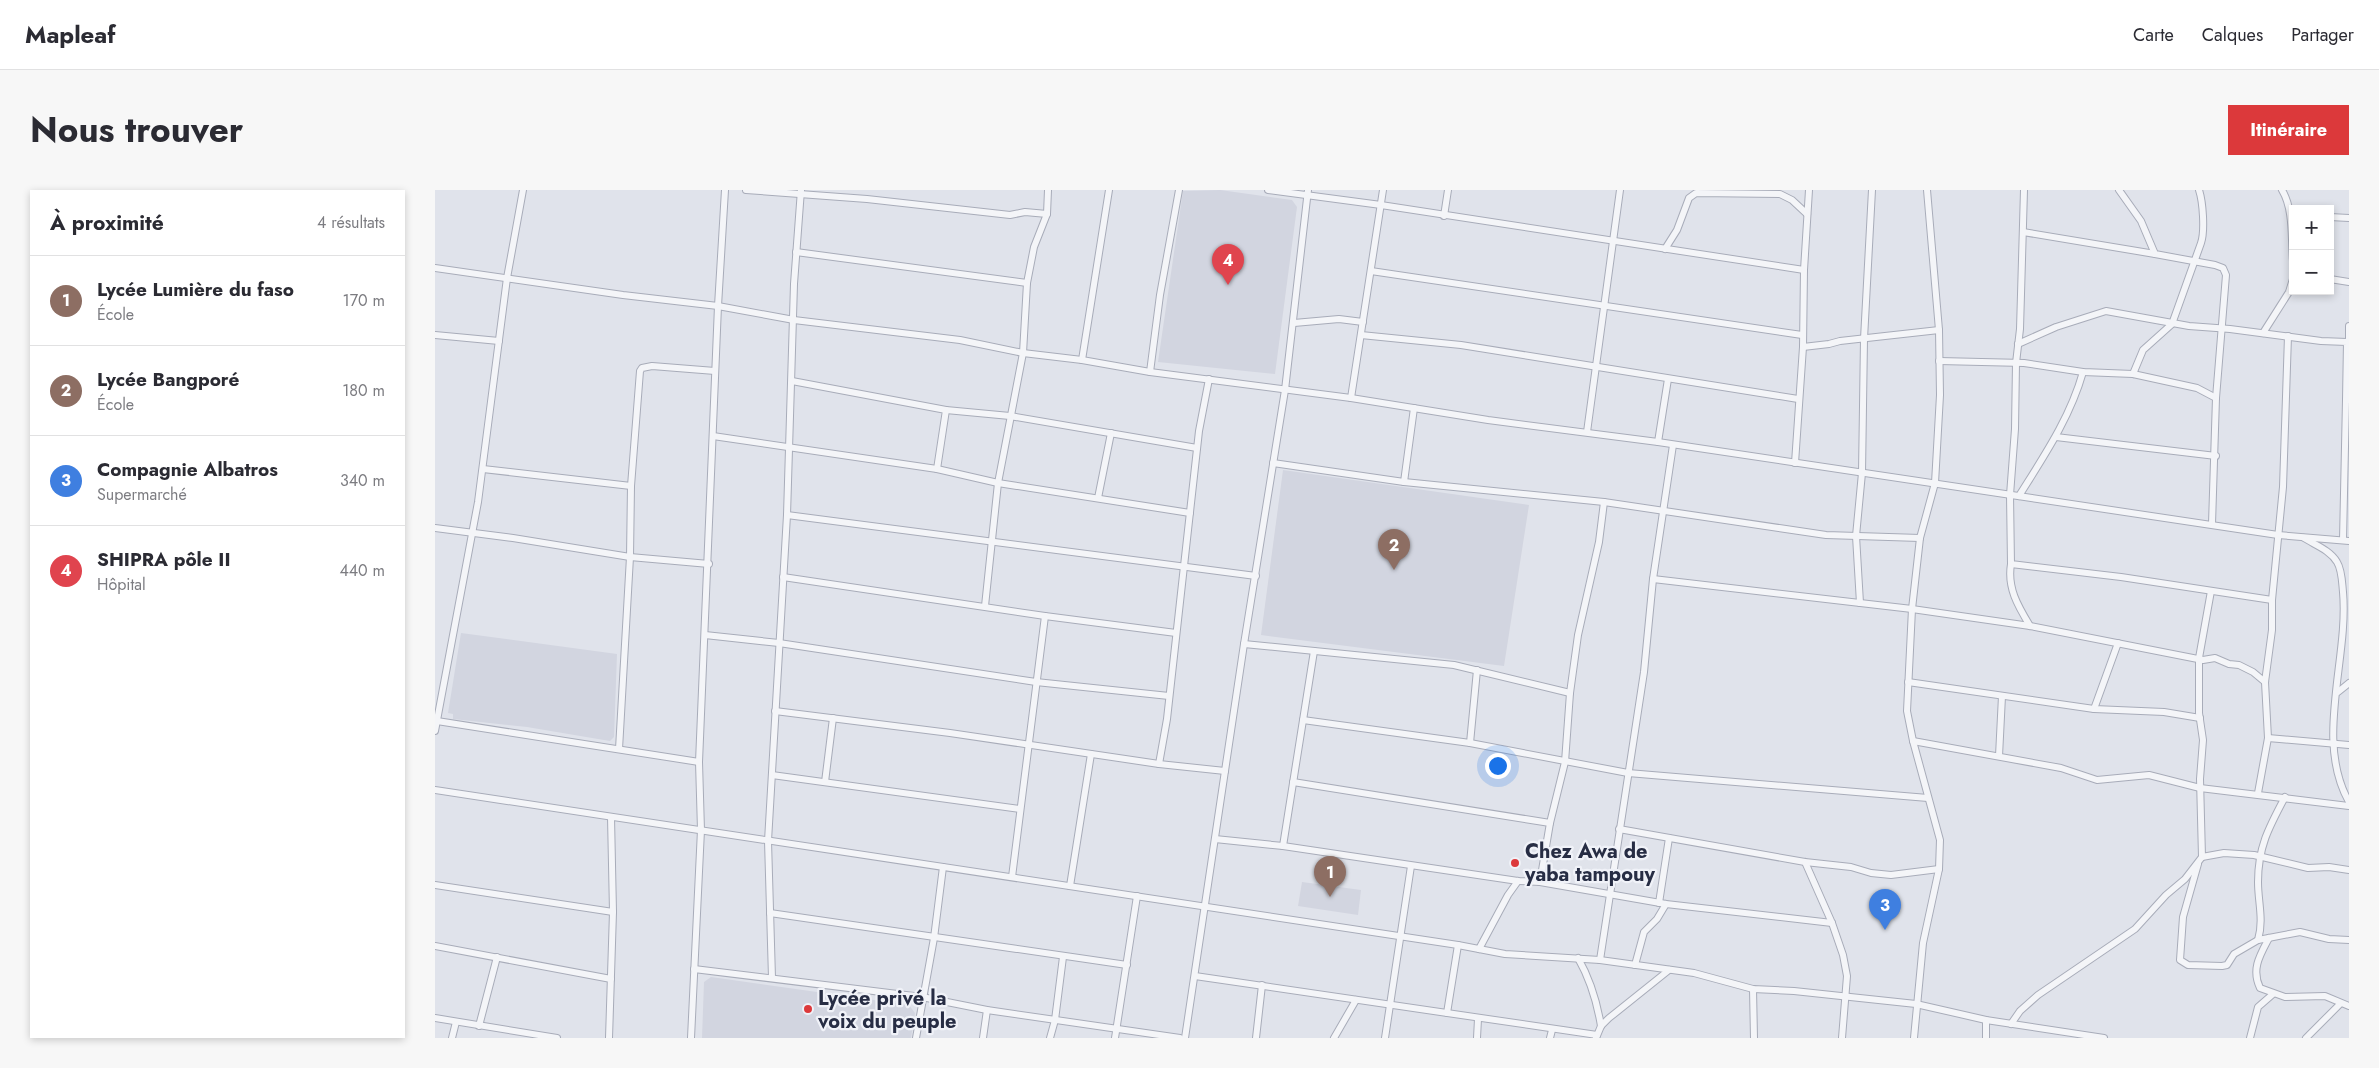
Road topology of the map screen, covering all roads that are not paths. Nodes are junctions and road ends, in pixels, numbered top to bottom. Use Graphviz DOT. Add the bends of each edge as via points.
graph roads {
  1 [pos="523,190"];
  2 [pos="725,190"];
  3 [pos="746,190"];
  4 [pos="1048,190"];
  5 [pos="1109,190"];
  6 [pos="1179,190"];
  7 [pos="1268,190"];
  8 [pos="1383,190"];
  9 [pos="1448,190"];
  10 [pos="1620,190"];
  11 [pos="1809,190"];
  12 [pos="1871,190"];
  13 [pos="1927,190"];
  14 [pos="2024,190"];
  15 [pos="2119,190"];
  16 [pos="2199,190"];
  17 [pos="2281,190"];
  18 [pos="801,192"];
  19 [pos="1308,192"];
  20 [pos="1381,204"];
  21 [pos="2289,208"];
  22 [pos="1047,214"];
  23 [pos="1807,214"];
  24 [pos="1444,216"];
  25 [pos="2334,217"];
  26 [pos="2349,218"];
  27 [pos="2023,232"];
  28 [pos="1614,241"];
  29 [pos="1665,248"];
  30 [pos="796,252"];
  31 [pos="2155,254"];
  32 [pos="2193,262"];
  33 [pos="435,268"];
  34 [pos="1804,270"];
  35 [pos="1371,271"];
  36 [pos="507,278"];
  37 [pos="2334,280"];
  38 [pos="2349,282"];
  39 [pos="1027,283"];
  40 [pos="2289,292"];
  41 [pos="1605,305"];
  42 [pos="718,306"];
  43 [pos="794,320"];
  44 [pos="1363,322"];
  45 [pos="1294,323"];
  46 [pos="2172,324"];
  47 [pos="2349,326"];
  48 [pos="2223,328"];
  49 [pos="1939,330"];
  50 [pos="2263,333"];
  51 [pos="435,335"];
  52 [pos="1361,335"];
  53 [pos="1802,335"];
  54 [pos="2288,336"];
  55 [pos="1864,339"];
  56 [pos="499,341"];
  57 [pos="2348,342"];
  58 [pos="2018,344"];
  59 [pos="1803,347"];
  60 [pos="1023,353"];
  61 [pos="1082,360"];
  62 [pos="1939,361"];
  63 [pos="2016,363"];
  64 [pos="1594,368"];
  65 [pos="715,371"];
  66 [pos="1150,372"];
  67 [pos="2083,372"];
  68 [pos="2133,374"];
  69 [pos="1209,379"];
  70 [pos="1668,380"];
  71 [pos="792,381"];
  72 [pos="1285,390"];
  73 [pos="1351,398"];
  74 [pos="2216,398"];
  75 [pos="1798,399"];
  76 [pos="2348,400"];
  77 [pos="1415,408"];
  78 [pos="946,410"];
  79 [pos="1010,416"];
  80 [pos="1587,432"];
  81 [pos="1111,433"];
  82 [pos="713,436"];
  83 [pos="2056,437"];
  84 [pos="1658,442"];
  85 [pos="1673,445"];
  86 [pos="1197,448"];
  87 [pos="789,449"];
  88 [pos="2216,456"];
  89 [pos="1273,463"];
  90 [pos="1795,463"];
  91 [pos="483,469"];
  92 [pos="937,469"];
  93 [pos="1862,473"];
  94 [pos="998,482"];
  95 [pos="1404,482"];
  96 [pos="1935,483"];
  97 [pos="631,486"];
  98 [pos="2010,495"];
  99 [pos="2019,496"];
  100 [pos="1098,498"];
  101 [pos="1604,502"];
  102 [pos="1190,512"];
  103 [pos="1664,512"];
  104 [pos="787,515"];
  105 [pos="2212,524"];
  106 [pos="435,528"];
  107 [pos="473,532"];
  108 [pos="2277,534"];
  109 [pos="1856,536"];
  110 [pos="2303,537"];
  111 [pos="1920,538"];
  112 [pos="992,540"];
  113 [pos="2346,540"];
  114 [pos="630,557"];
  115 [pos="709,564"];
  116 [pos="2011,564"];
  117 [pos="1184,567"];
  118 [pos="1256,576"];
  119 [pos="783,577"];
  120 [pos="1653,579"];
  121 [pos="2211,591"];
  122 [pos="2272,600"];
  123 [pos="1860,603"];
  124 [pos="985,606"];
  125 [pos="1912,609"];
  126 [pos="1045,616"];
  127 [pos="2030,626"];
  128 [pos="2347,626"];
  129 [pos="1176,633"];
  130 [pos="705,635"];
  131 [pos="779,643"];
  132 [pos="2118,643"];
  133 [pos="1244,644"];
  134 [pos="1314,651"];
  135 [pos="2199,658"];
  136 [pos="1477,670"];
  137 [pos="1036,682"];
  138 [pos="1907,682"];
  139 [pos="2265,682"];
  140 [pos="2349,683"];
  141 [pos="2338,692"];
  142 [pos="1570,693"];
  143 [pos="1169,696"];
  144 [pos="2002,696"];
  145 [pos="2094,709"];
  146 [pos="775,711"];
  147 [pos="833,718"];
  148 [pos="2200,718"];
  149 [pos="1303,720"];
  150 [pos="437,721"];
  151 [pos="435,731"];
  152 [pos="2268,738"];
  153 [pos="1913,741"];
  154 [pos="1470,743"];
  155 [pos="2334,743"];
  156 [pos="1029,745"];
  157 [pos="2349,745"];
  158 [pos="619,749"];
  159 [pos="1091,754"];
  160 [pos="1999,756"];
  161 [pos="699,762"];
  162 [pos="1565,762"];
  163 [pos="1159,764"];
  164 [pos="1225,771"];
  165 [pos="1628,773"];
  166 [pos="771,775"];
  167 [pos="825,782"];
  168 [pos="1293,782"];
  169 [pos="2200,788"];
  170 [pos="435,790"];
  171 [pos="2259,794"];
  172 [pos="2285,797"];
  173 [pos="1928,798"];
  174 [pos="2349,802"];
  175 [pos="2349,806"];
  176 [pos="1021,809"];
  177 [pos="611,817"];
  178 [pos="1550,824"];
  179 [pos="701,830"];
  180 [pos="1619,830"];
  181 [pos="1669,838"];
  182 [pos="1215,839"];
  183 [pos="768,840"];
  184 [pos="1283,846"];
  185 [pos="2259,856"];
  186 [pos="2200,860"];
  187 [pos="1805,862"];
  188 [pos="1411,866"];
  189 [pos="943,867"];
  190 [pos="1939,869"];
  191 [pos="2349,870"];
  192 [pos="1012,877"];
  193 [pos="1518,881"];
  194 [pos="1540,882"];
  195 [pos="435,885"];
  196 [pos="1070,886"];
  197 [pos="1137,896"];
  198 [pos="1609,896"];
  199 [pos="1659,903"];
  200 [pos="1666,904"];
  201 [pos="1205,907"];
  202 [pos="613,912"];
  203 [pos="770,913"];
  204 [pos="1832,923"];
  205 [pos="1400,936"];
  206 [pos="934,938"];
  207 [pos="2269,938"];
  208 [pos="2258,940"];
  209 [pos="2349,940"];
  210 [pos="1458,945"];
  211 [pos="435,946"];
  212 [pos="1479,949"];
  213 [pos="1063,957"];
  214 [pos="497,958"];
  215 [pos="1578,958"];
  216 [pos="1600,960"];
  217 [pos="1635,965"];
  218 [pos="1127,966"];
  219 [pos="695,969"];
  220 [pos="1669,970"];
  221 [pos="1195,976"];
  222 [pos="772,978"];
  223 [pos="611,979"];
  224 [pos="1262,985"];
  225 [pos="1753,989"];
  226 [pos="2273,994"];
  227 [pos="1844,996"];
  228 [pos="922,997"];
  229 [pos="1356,1000"];
  230 [pos="1916,1004"];
  231 [pos="2340,1004"];
  232 [pos="1390,1005"];
  233 [pos="2349,1006"];
  234 [pos="987,1010"];
  235 [pos="1447,1013"];
  236 [pos="435,1018"];
  237 [pos="1478,1019"];
  238 [pos="1055,1020"];
  239 [pos="1986,1020"];
  240 [pos="456,1022"];
  241 [pos="2011,1024"];
  242 [pos="479,1026"];
  243 [pos="1601,1026"];
  244 [pos="1117,1027"];
  245 [pos="1551,1030"];
  246 [pos="1596,1037"];
  247 [pos="452,1038"];
  248 [pos="557,1038"];
  249 [pos="609,1038"];
  250 [pos="691,1038"];
  251 [pos="916,1038"];
  252 [pos="983,1038"];
  253 [pos="1050,1038"];
  254 [pos="1115,1038"];
  255 [pos="1180,1038"];
  256 [pos="1185,1038"];
  257 [pos="1256,1038"];
  258 [pos="1334,1038"];
  259 [pos="1385,1038"];
  260 [pos="1477,1038"];
  261 [pos="1550,1038"];
  262 [pos="1754,1038"];
  263 [pos="1842,1038"];
  264 [pos="1914,1038"];
  265 [pos="1985,1038"];
  266 [pos="2104,1038"];
  267 [pos="2250,1038"];
  268 [pos="2306,1038"];
  1 -- 36 [label="street"];
  2 -- 42 [label="street"];
  3 -- 18 [label="street"];
  4 -- 22 [label="street"];
  5 -- 61 [label="street"];
  6 -- 66 [label="street"];
  7 -- 19 [label="street"];
  8 -- 20 [label="street"];
  9 -- 24 [label="street"];
  10 -- 28 [label="street"];
  11 -- 23 [label="street"];
  12 -- 55 [label="street"];
  13 -- 49 [label="street"];
  14 -- 27 [label="street"];
  15 -- 31 [label="street" via="2141,221"];
  16 -- 32 [label="street" via="2204,232"];
  17 -- 21 [label="street"];
  18 -- 22 [label="street" via="1010,215 1025,212"];
  18 -- 30 [label="street"];
  19 -- 20 [label="street"];
  19 -- 45 [label="street"];
  20 -- 24 [label="street"];
  20 -- 35 [label="street"];
  22 -- 39 [label="street" via="1034,247"];
  23 -- 29 [label="street" via="1786,195 1696,193 1689,198 1677,230"];
  23 -- 34 [label="street"];
  24 -- 28 [label="street"];
  25 -- 26 [label="street"];
  27 -- 31 [label="street"];
  27 -- 58 [label="street"];
  28 -- 29 [label="street"];
  28 -- 41 [label="street"];
  29 -- 34 [label="street"];
  30 -- 39 [label="street"];
  30 -- 43 [label="street"];
  31 -- 32 [label="street"];
  32 -- 46 [label="street"];
  32 -- 48 [label="street" via="2223,268 2226,275"];
  33 -- 36 [label="street"];
  34 -- 53 [label="street"];
  35 -- 41 [label="street"];
  35 -- 44 [label="street"];
  36 -- 42 [label="street"];
  36 -- 56 [label="street"];
  37 -- 38 [label="street"];
  39 -- 60 [label="street"];
  40 -- 50 [label="street"];
  41 -- 53 [label="street"];
  41 -- 64 [label="street"];
  42 -- 43 [label="street"];
  42 -- 65 [label="street"];
  43 -- 60 [label="street" via="951,339"];
  43 -- 71 [label="street"];
  44 -- 45 [label="street" via="1339,319"];
  44 -- 52 [label="street"];
  45 -- 72 [label="street"];
  46 -- 48 [label="street"];
  46 -- 58 [label="street" via="2106,312 2056,327"];
  46 -- 68 [label="street" via="2143,350"];
  47 -- 57 [label="street"];
  48 -- 50 [label="street"];
  48 -- 74 [label="street"];
  49 -- 55 [label="street"];
  49 -- 62 [label="street"];
  50 -- 54 [label="street"];
  51 -- 56 [label="street"];
  52 -- 64 [label="street" via="1461,346"];
  52 -- 73 [label="street"];
  53 -- 59 [label="street"];
  54 -- 57 [label="street"];
  54 -- 108 [label="street" via="2283,487"];
  55 -- 59 [label="street"];
  55 -- 93 [label="street"];
  56 -- 91 [label="street"];
  57 -- 76 [label="street"];
  58 -- 63 [label="street"];
  59 -- 75 [label="street"];
  60 -- 61 [label="street"];
  60 -- 79 [label="street"];
  61 -- 66 [label="street"];
  62 -- 63 [label="street"];
  62 -- 96 [label="street"];
  63 -- 67 [label="street"];
  63 -- 98 [label="street"];
  64 -- 70 [label="street"];
  64 -- 80 [label="street"];
  65 -- 82 [label="street"];
  65 -- 97 [label="street" via="642,368"];
  66 -- 69 [label="street"];
  67 -- 68 [label="street"];
  67 -- 83 [label="street" via="2075,399"];
  68 -- 74 [label="street" via="2197,388"];
  69 -- 72 [label="street"];
  69 -- 86 [label="street"];
  70 -- 75 [label="street"];
  70 -- 84 [label="street"];
  71 -- 78 [label="street"];
  71 -- 87 [label="street"];
  72 -- 73 [label="street"];
  72 -- 89 [label="street"];
  73 -- 77 [label="street"];
  74 -- 88 [label="street"];
  75 -- 90 [label="street"];
  76 -- 113 [label="street"];
  77 -- 80 [label="street"];
  77 -- 95 [label="street"];
  78 -- 79 [label="street"];
  78 -- 92 [label="street"];
  79 -- 81 [label="street"];
  79 -- 94 [label="street"];
  80 -- 84 [label="street"];
  81 -- 86 [label="street"];
  81 -- 100 [label="street"];
  82 -- 87 [label="street"];
  82 -- 115 [label="street"];
  83 -- 88 [label="street"];
  83 -- 99 [label="street"];
  84 -- 85 [label="street"];
  85 -- 90 [label="street"];
  85 -- 103 [label="street"];
  86 -- 102 [label="street"];
  87 -- 92 [label="street"];
  87 -- 104 [label="street"];
  88 -- 105 [label="street"];
  89 -- 95 [label="street"];
  89 -- 118 [label="street"];
  90 -- 93 [label="street"];
  91 -- 97 [label="street"];
  91 -- 107 [label="street"];
  92 -- 94 [label="street"];
  93 -- 96 [label="street"];
  93 -- 109 [label="street"];
  94 -- 100 [label="street"];
  94 -- 112 [label="street"];
  95 -- 101 [label="street"];
  96 -- 98 [label="street"];
  96 -- 111 [label="street"];
  97 -- 114 [label="street"];
  98 -- 99 [label="street"];
  98 -- 116 [label="street"];
  99 -- 105 [label="street"];
  100 -- 102 [label="street"];
  101 -- 103 [label="street"];
  101 -- 142 [label="street"];
  102 -- 117 [label="street"];
  103 -- 109 [label="street" via="1826,535"];
  103 -- 120 [label="street"];
  104 -- 112 [label="street"];
  104 -- 119 [label="street"];
  105 -- 108 [label="street"];
  106 -- 107 [label="street"];
  107 -- 114 [label="street"];
  107 -- 150 [label="street"];
  108 -- 110 [label="street"];
  108 -- 122 [label="street"];
  109 -- 111 [label="street"];
  109 -- 123 [label="street"];
  110 -- 113 [label="street"];
  110 -- 128 [label="street" via="2331,553 2338,563"];
  111 -- 125 [label="street"];
  112 -- 117 [label="street"];
  112 -- 124 [label="street"];
  114 -- 115 [label="street"];
  114 -- 158 [label="street"];
  115 -- 130 [label="street"];
  116 -- 121 [label="street"];
  116 -- 127 [label="street" via="2014,598"];
  117 -- 118 [label="street"];
  117 -- 129 [label="street"];
  118 -- 133 [label="street"];
  119 -- 124 [label="street"];
  119 -- 131 [label="street"];
  120 -- 123 [label="street"];
  120 -- 165 [label="street"];
  121 -- 122 [label="street"];
  121 -- 135 [label="street"];
  122 -- 139 [label="street" via="2272,630"];
  123 -- 125 [label="street"];
  124 -- 126 [label="street"];
  125 -- 127 [label="street"];
  125 -- 138 [label="street"];
  126 -- 129 [label="street"];
  126 -- 137 [label="street"];
  127 -- 132 [label="street"];
  128 -- 141 [label="street"];
  129 -- 143 [label="street"];
  130 -- 131 [label="street"];
  130 -- 161 [label="street"];
  131 -- 137 [label="street"];
  131 -- 146 [label="street"];
  132 -- 135 [label="street"];
  132 -- 145 [label="street"];
  133 -- 134 [label="street"];
  133 -- 164 [label="street"];
  134 -- 136 [label="street"];
  134 -- 149 [label="street"];
  135 -- 139 [label="street" via="2239,665"];
  135 -- 148 [label="street"];
  136 -- 142 [label="street"];
  136 -- 154 [label="street"];
  137 -- 143 [label="street"];
  137 -- 156 [label="street"];
  138 -- 144 [label="street"];
  138 -- 153 [label="street" via="1907,711"];
  139 -- 152 [label="street"];
  140 -- 141 [label="street"];
  141 -- 155 [label="street"];
  142 -- 162 [label="street"];
  143 -- 163 [label="street"];
  144 -- 145 [label="street"];
  144 -- 160 [label="street"];
  145 -- 148 [label="street" via="2164,712"];
  146 -- 147 [label="street"];
  146 -- 166 [label="street"];
  147 -- 156 [label="street"];
  147 -- 167 [label="street"];
  148 -- 169 [label="street" via="2203,740"];
  149 -- 154 [label="street"];
  149 -- 168 [label="street"];
  150 -- 151 [label="street"];
  150 -- 158 [label="street"];
  152 -- 155 [label="street"];
  152 -- 171 [label="street"];
  153 -- 160 [label="street"];
  153 -- 173 [label="street"];
  154 -- 162 [label="street"];
  155 -- 157 [label="street"];
  155 -- 174 [label="street" via="2340,786"];
  156 -- 159 [label="street"];
  156 -- 176 [label="street"];
  158 -- 161 [label="street"];
  159 -- 163 [label="street"];
  159 -- 196 [label="street"];
  160 -- 169 [label="street" via="2061,768 2097,780 2149,775"];
  161 -- 179 [label="street"];
  162 -- 165 [label="street"];
  162 -- 178 [label="street"];
  163 -- 164 [label="street"];
  164 -- 182 [label="street"];
  165 -- 173 [label="street"];
  165 -- 180 [label="street"];
  166 -- 167 [label="street"];
  166 -- 183 [label="street"];
  167 -- 176 [label="street"];
  168 -- 178 [label="street"];
  168 -- 184 [label="street"];
  169 -- 171 [label="street"];
  169 -- 186 [label="street"];
  170 -- 177 [label="street"];
  171 -- 172 [label="street"];
  172 -- 175 [label="street"];
  172 -- 185 [label="street" via="2268,829"];
  173 -- 190 [label="street" via="1940,840"];
  176 -- 192 [label="street"];
  177 -- 179 [label="street"];
  177 -- 202 [label="street"];
  178 -- 194 [label="street"];
  179 -- 183 [label="street"];
  179 -- 219 [label="street"];
  180 -- 181 [label="street"];
  180 -- 198 [label="street"];
  181 -- 187 [label="street"];
  181 -- 199 [label="street"];
  182 -- 184 [label="street"];
  182 -- 201 [label="street"];
  183 -- 189 [label="street"];
  183 -- 203 [label="street"];
  184 -- 188 [label="street"];
  185 -- 186 [label="street" via="2224,853"];
  185 -- 191 [label="street" via="2308,868"];
  185 -- 208 [label="street" via="2262,922"];
  186 -- 208 [label="street" via="2183,917 2180,960 2188,965 2222,966 2234,954"];
  186 -- 241 [label="street" via="2135,929 2038,995"];
  187 -- 190 [label="street" via="1891,875"];
  187 -- 204 [label="street"];
  188 -- 193 [label="street"];
  188 -- 205 [label="street"];
  189 -- 192 [label="street"];
  189 -- 206 [label="street"];
  190 -- 230 [label="street" via="1927,919"];
  192 -- 196 [label="street"];
  193 -- 194 [label="street"];
  193 -- 212 [label="street"];
  194 -- 198 [label="street"];
  195 -- 202 [label="street"];
  196 -- 197 [label="street"];
  197 -- 201 [label="street"];
  197 -- 218 [label="street"];
  198 -- 199 [label="street"];
  198 -- 216 [label="street"];
  199 -- 200 [label="street"];
  200 -- 204 [label="street"];
  200 -- 217 [label="street" via="1644,932"];
  201 -- 205 [label="street"];
  201 -- 221 [label="street"];
  202 -- 223 [label="street"];
  203 -- 206 [label="street"];
  203 -- 222 [label="street"];
  204 -- 227 [label="street" via="1847,976"];
  205 -- 210 [label="street"];
  205 -- 232 [label="street"];
  206 -- 213 [label="street"];
  206 -- 228 [label="street"];
  207 -- 208 [label="street"];
  207 -- 209 [label="street" via="2300,932"];
  207 -- 226 [label="street" via="2257,963 2256,980 2259,988"];
  210 -- 212 [label="street"];
  210 -- 235 [label="street"];
  211 -- 214 [label="street"];
  212 -- 215 [label="street" via="1505,954"];
  213 -- 218 [label="street"];
  213 -- 238 [label="street"];
  214 -- 223 [label="street"];
  214 -- 242 [label="street"];
  215 -- 216 [label="street"];
  215 -- 243 [label="street" via="1597,1002"];
  216 -- 217 [label="street"];
  217 -- 220 [label="street"];
  218 -- 244 [label="street"];
  219 -- 222 [label="street"];
  219 -- 250 [label="street"];
  220 -- 225 [label="street" via="1694,973"];
  220 -- 243 [label="street" via="1638,992"];
  221 -- 224 [label="street"];
  221 -- 256 [label="street"];
  222 -- 228 [label="street"];
  223 -- 249 [label="street"];
  224 -- 229 [label="street"];
  224 -- 257 [label="street"];
  225 -- 227 [label="street"];
  225 -- 262 [label="street"];
  226 -- 231 [label="street" via="2306,998 2325,996"];
  226 -- 267 [label="street" via="2257,1007"];
  227 -- 230 [label="street"];
  227 -- 263 [label="street"];
  228 -- 234 [label="street"];
  228 -- 251 [label="street"];
  229 -- 232 [label="street"];
  229 -- 258 [label="street"];
  230 -- 239 [label="street"];
  230 -- 264 [label="street"];
  231 -- 233 [label="street"];
  231 -- 268 [label="street"];
  232 -- 235 [label="street"];
  232 -- 259 [label="street"];
  234 -- 238 [label="street"];
  234 -- 252 [label="street"];
  235 -- 237 [label="street"];
  236 -- 240 [label="street"];
  237 -- 245 [label="street"];
  237 -- 260 [label="street"];
  238 -- 244 [label="street"];
  238 -- 253 [label="street"];
  239 -- 241 [label="street"];
  239 -- 265 [label="street"];
  240 -- 242 [label="street"];
  240 -- 247 [label="street"];
  241 -- 266 [label="street"];
  242 -- 248 [label="street"];
  243 -- 246 [label="street"];
  244 -- 254 [label="street"];
  244 -- 255 [label="street"];
  245 -- 246 [label="street"];
  245 -- 261 [label="street"];
}
